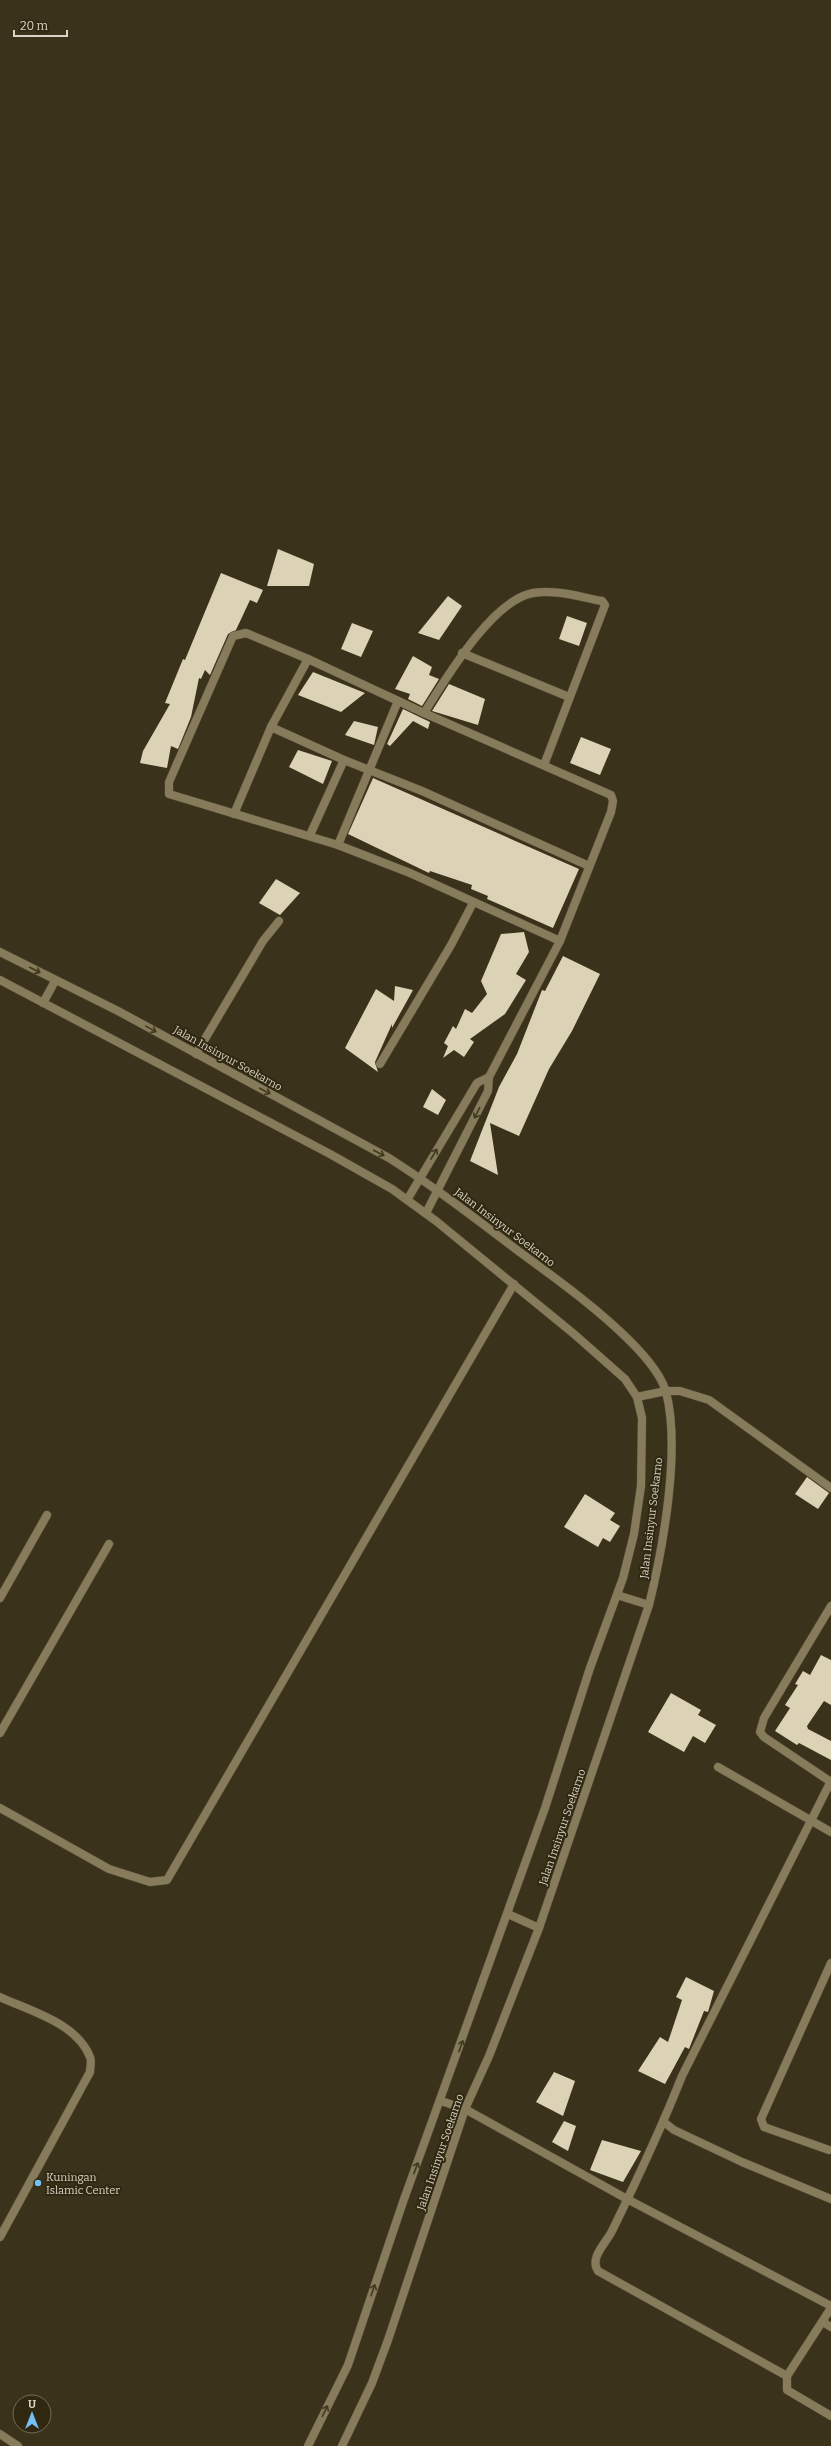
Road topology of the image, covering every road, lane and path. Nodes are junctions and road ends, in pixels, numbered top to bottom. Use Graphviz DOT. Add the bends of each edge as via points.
graph roads {
  1 [pos="462,653"];
  2 [pos="308,659"];
  3 [pos="569,697"];
  4 [pos="398,701"];
  5 [pos="424,713"];
  6 [pos="271,728"];
  7 [pos="344,760"];
  8 [pos="544,765"];
  9 [pos="369,769"];
  10 [pos="234,814"];
  11 [pos="310,835"];
  12 [pos="338,845"];
  13 [pos="589,866"];
  14 [pos="473,903"];
  15 [pos="279,921"];
  16 [pos="560,941"];
  17 [pos="0,952"];
  18 [pos="0,980"];
  19 [pos="56,981"];
  20 [pos="43,1002"];
  21 [pos="196,1054"];
  22 [pos="380,1064"];
  23 [pos="489,1077"];
  24 [pos="420,1178"];
  25 [pos="437,1190"];
  26 [pos="407,1200"];
  27 [pos="426,1213"];
  28 [pos="514,1284"];
  29 [pos="666,1391"];
  30 [pos="637,1397"];
  31 [pos="831,1488"];
  32 [pos="47,1515"];
  33 [pos="109,1544"];
  34 [pos="617,1595"];
  35 [pos="0,1598"];
  36 [pos="649,1605"];
  37 [pos="831,1606"];
  38 [pos="0,1733"];
  39 [pos="718,1767"];
  40 [pos="831,1781"];
  41 [pos="0,1808"];
  42 [pos="811,1821"];
  43 [pos="831,1832"];
  44 [pos="508,1914"];
  45 [pos="539,1928"];
  46 [pos="831,1963"];
  47 [pos="0,1997"];
  48 [pos="441,2101"];
  49 [pos="465,2109"];
  50 [pos="664,2122"];
  51 [pos="830,2149"];
  52 [pos="627,2199"];
  53 [pos="831,2199"];
  54 [pos="0,2237"];
  55 [pos="831,2307"];
  56 [pos="822,2322"];
  57 [pos="831,2327"];
  58 [pos="787,2376"];
  59 [pos="831,2416"];
  60 [pos="0,2434"];
  61 [pos="18,2446"];
  62 [pos="308,2446"];
  63 [pos="342,2446"];
  1 -- 3 [label="street"];
  1 -- 3 [label="street" via="502,610 517,598 544,592 602,601 605,605"];
  1 -- 5 [label="street"];
  2 -- 4 [label="street"];
  2 -- 6 [label="street"];
  2 -- 10 [label="street" via="246,633 236,633 230,639 167,789 169,794 176,798"];
  3 -- 8 [label="street"];
  4 -- 5 [label="street"];
  4 -- 9 [label="street"];
  5 -- 8 [label="street"];
  6 -- 7 [label="street"];
  6 -- 10 [label="street"];
  7 -- 9 [label="street"];
  7 -- 11 [label="street"];
  8 -- 13 [label="street" via="611,795 611,812"];
  9 -- 12 [label="street"];
  9 -- 13 [label="street"];
  10 -- 11 [label="street"];
  11 -- 12 [label="street"];
  12 -- 14 [label="street" via="410,873"];
  13 -- 16 [label="street"];
  14 -- 16 [label="street"];
  14 -- 22 [label="street"];
  15 -- 21 [label="street" via="263,941"];
  16 -- 23 [label="street"];
  17 -- 19 [label="street, Jalan Insinyur Soekarno, one-way"];
  18 -- 20 [label="street, Jalan Insinyur Soekarno"];
  19 -- 20 [label="street"];
  19 -- 21 [label="street, Jalan Insinyur Soekarno, one-way" via="118,1011"];
  20 -- 26 [label="street, Jalan Insinyur Soekarno" via="330,1154"];
  21 -- 24 [label="street, Jalan Insinyur Soekarno, one-way" via="389,1158"];
  24 -- 23 [label="street, one-way" via="477,1083"];
  23 -- 25 [label="street, one-way" via="488,1091"];
  24 -- 25 [label="street, Jalan Insinyur Soekarno"];
  24 -- 26 [label="street"];
  25 -- 27 [label="street"];
  25 -- 29 [label="street, Jalan Insinyur Soekarno" via="541,1268 629,1340 648,1360"];
  26 -- 27 [label="street, Jalan Insinyur Soekarno"];
  27 -- 28 [label="street, Jalan Insinyur Soekarno"];
  28 -- 30 [label="street, Jalan Insinyur Soekarno" via="625,1379"];
  28 -- 41 [label="street" via="167,1880 150,1882 109,1869"];
  29 -- 30 [label="street"];
  29 -- 31 [label="street" via="691,1393 708,1400"];
  29 -- 36 [label="street, Jalan Insinyur Soekarno" via="671,1449 669,1487 658,1567"];
  30 -- 34 [label="street, Jalan Insinyur Soekarno" via="642,1418 641,1486 634,1534"];
  32 -- 35 [label="street"];
  33 -- 38 [label="street"];
  34 -- 36 [label="street"];
  34 -- 44 [label="street, Jalan Insinyur Soekarno"];
  36 -- 45 [label="street, Jalan Insinyur Soekarno"];
  37 -- 40 [label="street" via="764,1718 760,1732"];
  39 -- 42 [label="street"];
  40 -- 42 [label="street"];
  42 -- 43 [label="street"];
  42 -- 50 [label="street" via="682,2076"];
  44 -- 45 [label="street"];
  48 -- 44 [label="street, Jalan Insinyur Soekarno, one-way"];
  45 -- 49 [label="street, Jalan Insinyur Soekarno" via="489,2056"];
  46 -- 51 [label="street" via="761,2119 764,2127"];
  47 -- 54 [label="street" via="44,2017 78,2037 91,2058 90,2072"];
  48 -- 49 [label="street"];
  62 -- 48 [label="street, Jalan Insinyur Soekarno, one-way" via="348,2365"];
  49 -- 52 [label="street"];
  49 -- 63 [label="street, Jalan Insinyur Soekarno" via="388,2340 372,2383"];
  50 -- 52 [label="street"];
  50 -- 53 [label="street" via="674,2130 742,2162"];
  52 -- 55 [label="street"];
  52 -- 58 [label="street" via="594,2260 594,2266 598,2271"];
  55 -- 56 [label="street"];
  56 -- 57 [label="street"];
  56 -- 58 [label="street"];
  58 -- 59 [label="street" via="787,2390"];
  60 -- 61 [label="street"];
}
